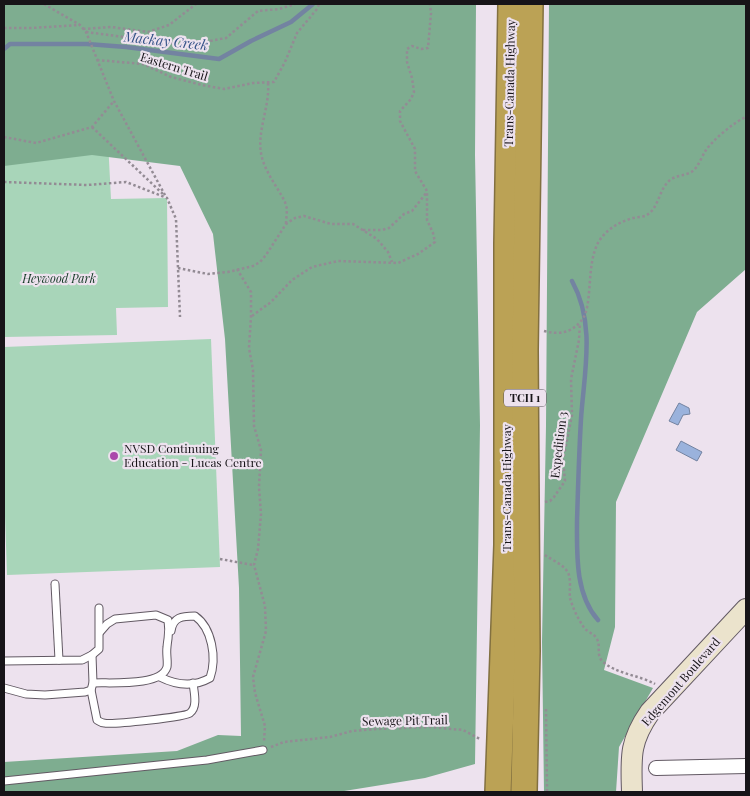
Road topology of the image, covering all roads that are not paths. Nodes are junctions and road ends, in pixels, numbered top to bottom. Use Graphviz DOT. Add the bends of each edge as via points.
graph roads {
  1 [pos="511,4"];
  2 [pos="530,4"];
  3 [pos="55,584"];
  4 [pos="99,608"];
  5 [pos="746,609"];
  6 [pos="100,632"];
  7 [pos="170,634"];
  8 [pos="92,655"];
  9 [pos="59,660"];
  10 [pos="4,662"];
  11 [pos="160,677"];
  12 [pos="193,683"];
  13 [pos="92,686"];
  14 [pos="4,688"];
  15 [pos="263,750"];
  16 [pos="746,766"];
  17 [pos="656,768"];
  18 [pos="4,781"];
  19 [pos="498,792"];
  20 [pos="524,792"];
  21 [pos="632,792"];
  1 -- 19 [label="highway, Trans-Canada Highway / TCH 1" via="507,545"];
  2 -- 20 [label="highway, Trans-Canada Highway / TCH 1"];
  3 -- 9 [label="lane"];
  4 -- 6 [label="lane"];
  5 -- 21 [label="street, Edgemont Boulevard" via="642,723 631,755"];
  6 -- 7 [label="lane" via="115,619 156,614 168,620"];
  6 -- 8 [label="lane" via="99,649"];
  7 -- 11 [label="lane" via="167,668"];
  7 -- 12 [label="lane" via="172,623 178,618 195,616 202,621 210,636 210,678"];
  8 -- 9 [label="lane" via="82,660"];
  8 -- 13 [label="lane"];
  9 -- 10 [label="lane"];
  11 -- 12 [label="lane" via="170,682"];
  11 -- 13 [label="lane" via="145,682"];
  12 -- 13 [label="lane" via="195,702 189,714 120,724 104,724 97,720"];
  13 -- 14 [label="lane" via="85,692 45,695"];
  15 -- 18 [label="lane" via="207,760"];
  16 -- 17 [label="street"];
}
